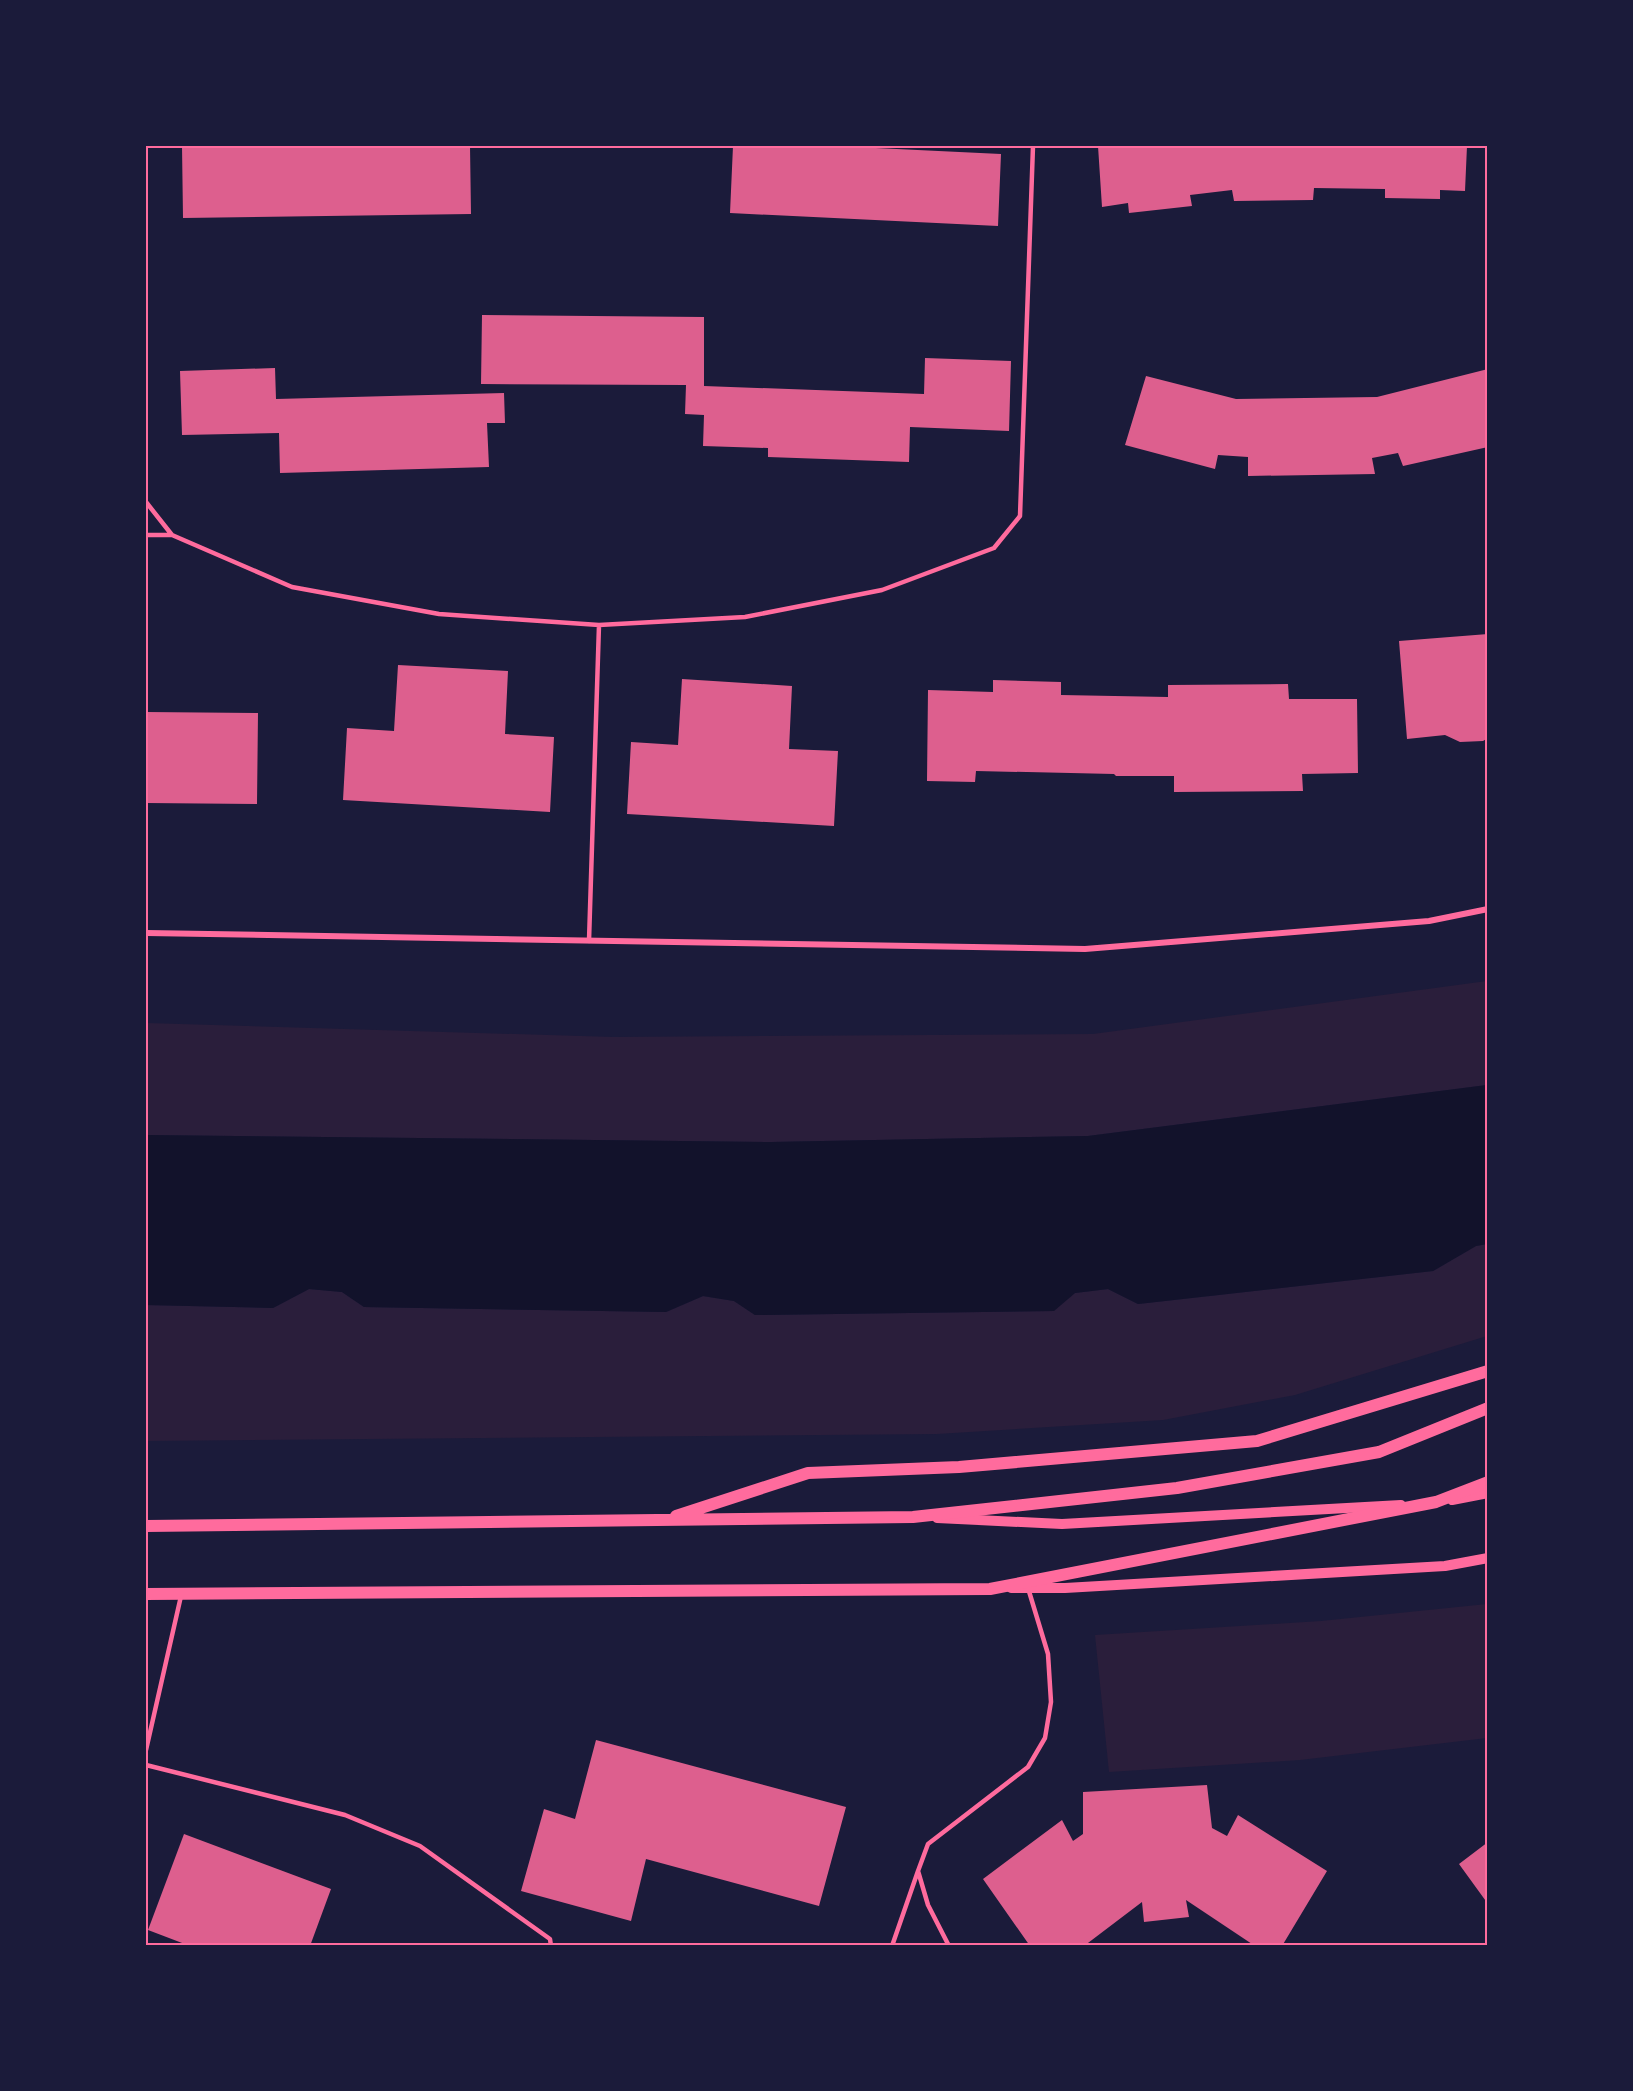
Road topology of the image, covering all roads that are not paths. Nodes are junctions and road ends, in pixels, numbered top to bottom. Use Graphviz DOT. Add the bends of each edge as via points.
graph roads {
  1 [pos="1033,146"];
  2 [pos="146,502"];
  3 [pos="146,535"];
  4 [pos="172,536"];
  5 [pos="599,625"];
  6 [pos="1488,909"];
  7 [pos="146,933"];
  8 [pos="589,941"];
  9 [pos="1488,1371"];
  10 [pos="1488,1408"];
  11 [pos="1488,1482"];
  12 [pos="1488,1493"];
  13 [pos="1437,1503"];
  14 [pos="913,1517"];
  15 [pos="663,1520"];
  16 [pos="146,1526"];
  17 [pos="1488,1558"];
  18 [pos="990,1588"];
  19 [pos="1028,1588"];
  20 [pos="146,1593"];
  21 [pos="181,1593"];
  22 [pos="146,1750"];
  23 [pos="146,1765"];
  24 [pos="918,1871"];
  25 [pos="550,1946"];
  26 [pos="892,1946"];
  27 [pos="949,1946"];
  1 -- 5 [label="lane" via="1020,516 994,548 882,590 745,617"];
  2 -- 4 [label="lane"];
  3 -- 4 [label="lane"];
  4 -- 5 [label="lane" via="292,587 439,614"];
  5 -- 8 [label="lane"];
  6 -- 8 [label="street" via="1429,921 1084,949"];
  7 -- 8 [label="street"];
  9 -- 15 [label="main road" via="1257,1441 959,1467 808,1473"];
  10 -- 14 [label="main road" via="1379,1452 1178,1488"];
  11 -- 13 [label="main road"];
  12 -- 13 [label="street"];
  13 -- 14 [label="street" via="1062,1524"];
  13 -- 18 [label="main road"];
  14 -- 15 [label="main road"];
  15 -- 16 [label="main road"];
  17 -- 19 [label="street" via="1444,1566"];
  18 -- 19 [label="street"];
  18 -- 21 [label="main road"];
  19 -- 24 [label="lane" via="1048,1654 1051,1702 1045,1738 1028,1767 928,1844"];
  20 -- 21 [label="main road"];
  21 -- 22 [label="lane"];
  23 -- 25 [label="lane" via="345,1815 420,1846 550,1939"];
  24 -- 26 [label="lane"];
  24 -- 27 [label="lane" via="928,1905"];
}
